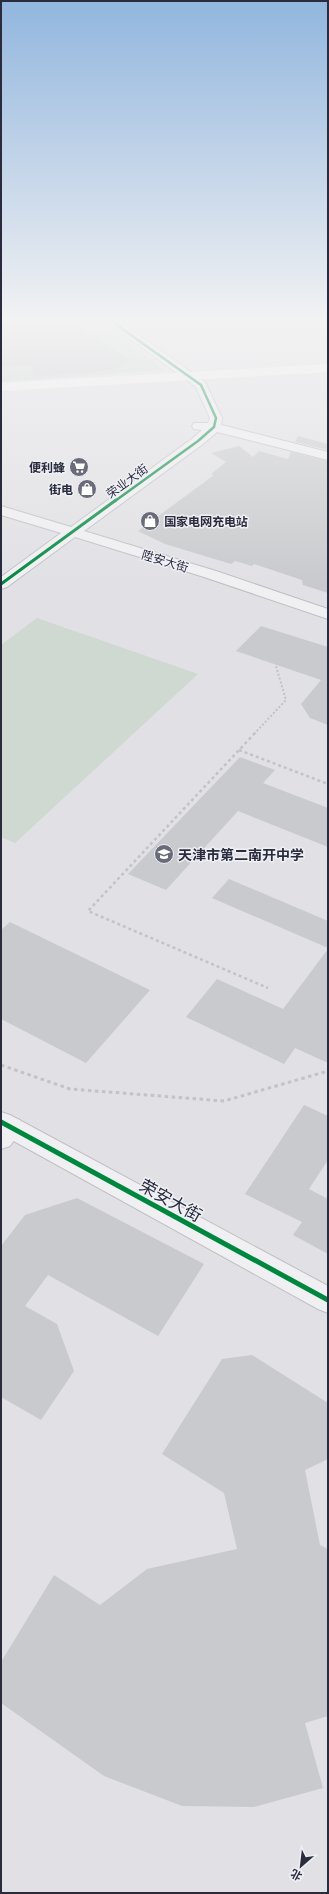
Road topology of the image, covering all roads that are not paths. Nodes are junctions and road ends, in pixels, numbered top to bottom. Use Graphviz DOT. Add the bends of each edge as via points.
graph roads {
  1 [pos="211,406"];
  2 [pos="196,411"];
  3 [pos="197,426"];
  4 [pos="214,428"];
  5 [pos="328,456"];
  6 [pos="1,510"];
  7 [pos="56,527"];
  8 [pos="73,532"];
  9 [pos="42,537"];
  10 [pos="1,584"];
  11 [pos="328,614"];
  12 [pos="4,1129"];
  13 [pos="328,1300"];
  1 -- 4 [label="street" via="216,418"];
  2 -- 3 [label="street" via="199,417"];
  3 -- 4 [label="street"];
  3 -- 7 [label="street, 荣业大街"];
  4 -- 5 [label="street"];
  4 -- 8 [label="street, 荣业大街"];
  6 -- 7 [label="street, 陞安大街"];
  7 -- 8 [label="street, 陞安大街"];
  7 -- 9 [label="street, 荣业大街"];
  8 -- 10 [label="street, 荣业大街"];
  8 -- 11 [label="street, 陞安大街"];
  12 -- 13 [label="street, 荣安大街"];
}
